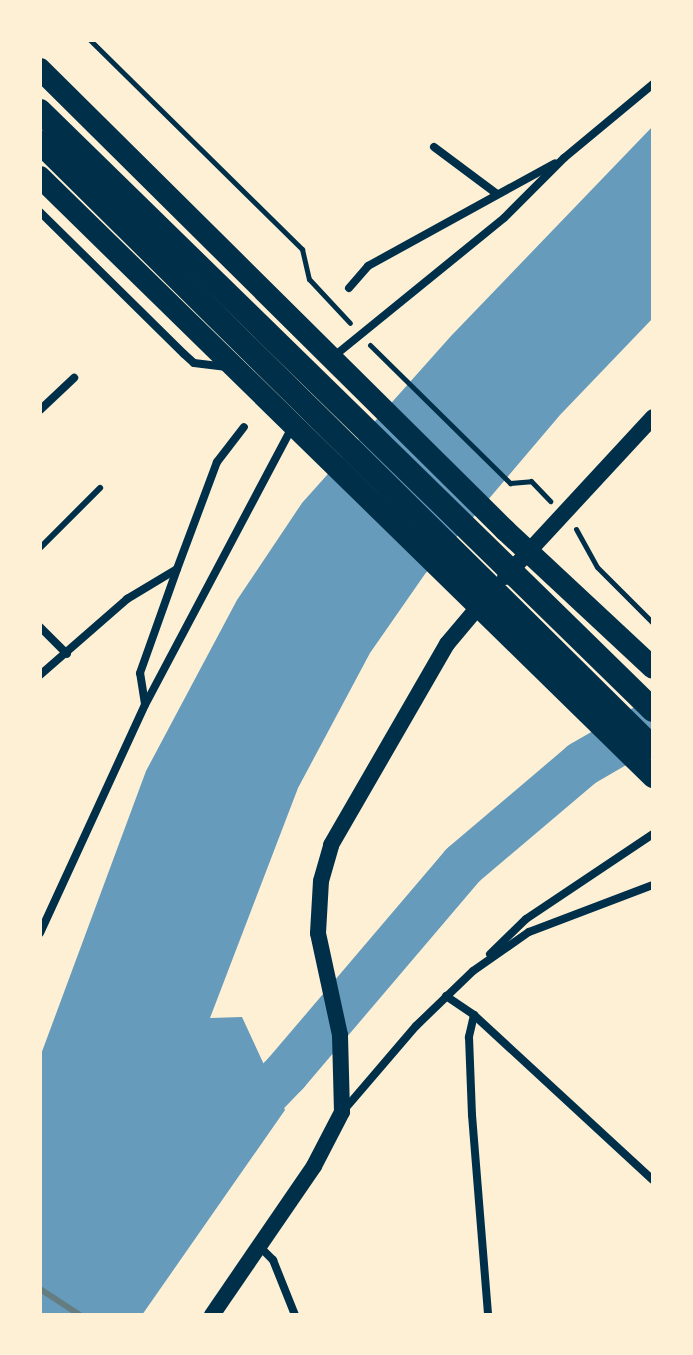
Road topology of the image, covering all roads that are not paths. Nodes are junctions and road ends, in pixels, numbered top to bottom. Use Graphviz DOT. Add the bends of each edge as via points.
graph roads {
  1 [pos="40,69"];
  2 [pos="653,84"];
  3 [pos="40,111"];
  4 [pos="40,142"];
  5 [pos="434,147"];
  6 [pos="564,158"];
  7 [pos="40,177"];
  8 [pos="497,194"];
  9 [pos="40,212"];
  10 [pos="349,288"];
  11 [pos="332,357"];
  12 [pos="238,369"];
  13 [pos="74,378"];
  14 [pos="40,410"];
  15 [pos="653,417"];
  16 [pos="244,427"];
  17 [pos="301,429"];
  18 [pos="100,488"];
  19 [pos="40,548"];
  20 [pos="527,550"];
  21 [pos="177,569"];
  22 [pos="478,605"];
  23 [pos="40,627"];
  24 [pos="67,654"];
  25 [pos="653,668"];
  26 [pos="40,675"];
  27 [pos="145,705"];
  28 [pos="653,710"];
  29 [pos="653,748"];
  30 [pos="653,777"];
  31 [pos="653,834"];
  32 [pos="653,885"];
  33 [pos="40,933"];
  34 [pos="473,971"];
  35 [pos="446,996"];
  36 [pos="474,1015"];
  37 [pos="342,1112"];
  38 [pos="653,1180"];
  39 [pos="259,1246"];
  40 [pos="212,1315"];
  41 [pos="295,1315"];
  42 [pos="488,1315"];
  1 -- 11 [label="highway"];
  2 -- 6 [label="street"];
  3 -- 28 [label="highway"];
  4 -- 29 [label="highway"];
  5 -- 8 [label="street"];
  6 -- 8 [label="street"];
  6 -- 11 [label="street" via="504,218"];
  7 -- 12 [label="highway"];
  8 -- 10 [label="street" via="368,266"];
  9 -- 12 [label="street" via="194,363"];
  11 -- 20 [label="highway"];
  12 -- 17 [label="highway"];
  13 -- 14 [label="street"];
  15 -- 20 [label="main road"];
  16 -- 21 [label="street" via="217,462"];
  17 -- 22 [label="highway"];
  17 -- 27 [label="street"];
  18 -- 19 [label="lane"];
  20 -- 22 [label="main road"];
  20 -- 25 [label="highway"];
  21 -- 24 [label="street" via="127,599"];
  21 -- 27 [label="street" via="140,673"];
  22 -- 30 [label="highway"];
  22 -- 37 [label="main road" via="447,644 331,845 321,881 318,933 345,1080"];
  23 -- 24 [label="street"];
  24 -- 26 [label="street"];
  27 -- 33 [label="street"];
  31 -- 34 [label="street" via="526,919"];
  32 -- 34 [label="street" via="529,932"];
  34 -- 35 [label="street"];
  35 -- 36 [label="street"];
  35 -- 37 [label="street"];
  36 -- 38 [label="street"];
  36 -- 42 [label="street" via="469,1037 472,1115"];
  37 -- 39 [label="main road" via="314,1166"];
  39 -- 40 [label="main road"];
  39 -- 41 [label="street" via="273,1260"];
}
